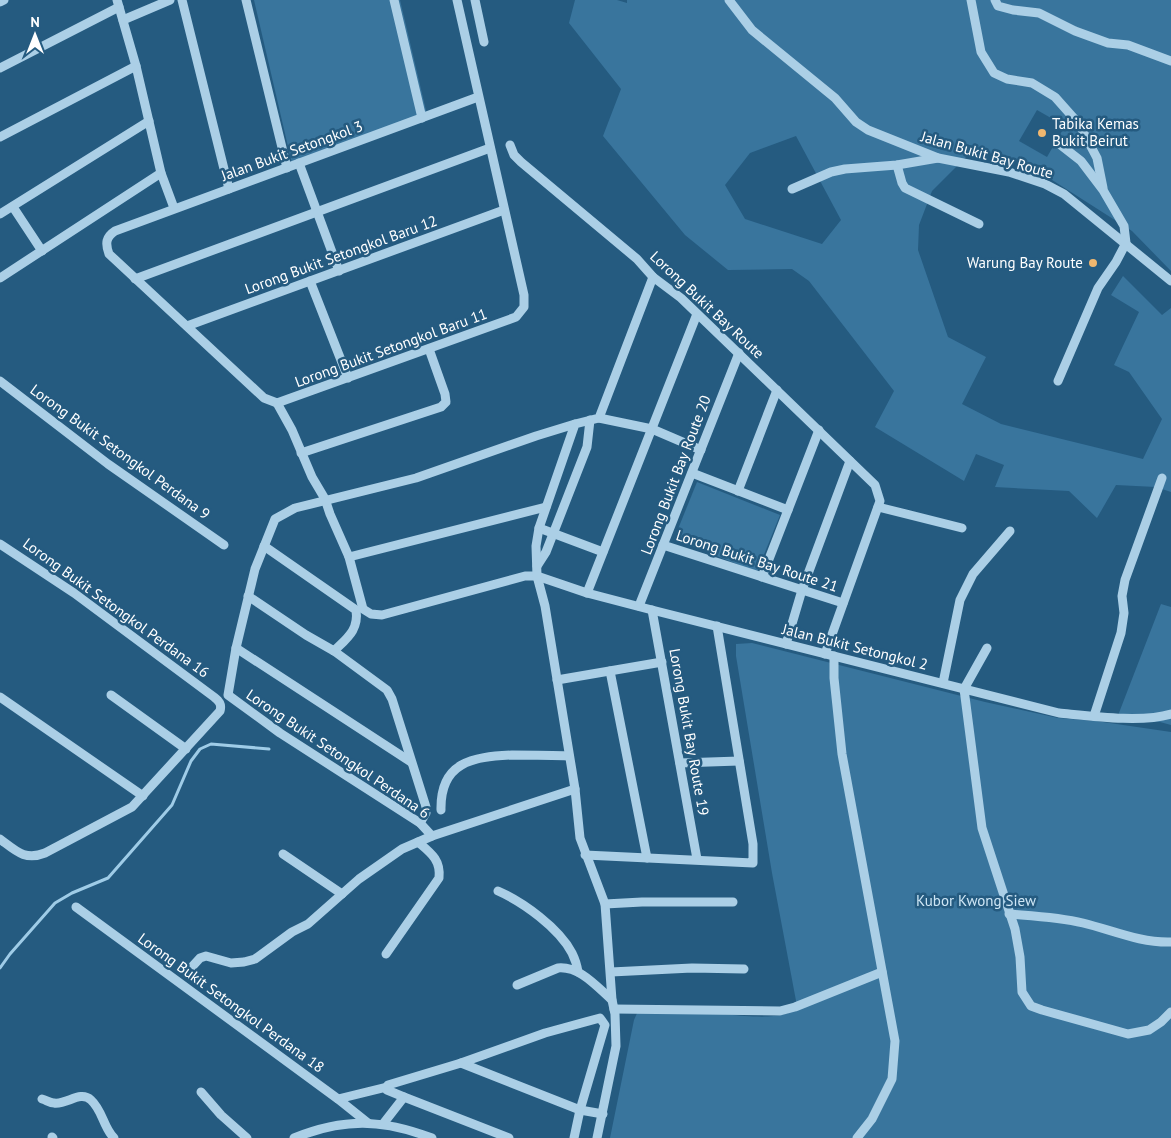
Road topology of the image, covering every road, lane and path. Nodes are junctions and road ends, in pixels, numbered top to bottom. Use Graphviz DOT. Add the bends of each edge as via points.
graph roads {
  1 [pos="4,0"];
  2 [pos="170,0"];
  3 [pos="182,0"];
  4 [pos="246,0"];
  5 [pos="394,0"];
  6 [pos="457,0"];
  7 [pos="475,0"];
  8 [pos="729,0"];
  9 [pos="971,0"];
  10 [pos="995,0"];
  11 [pos="0,2"];
  12 [pos="118,4"];
  13 [pos="123,20"];
  14 [pos="484,42"];
  15 [pos="1171,61"];
  16 [pos="136,66"];
  17 [pos="0,68"];
  18 [pos="478,97"];
  19 [pos="422,118"];
  20 [pos="149,121"];
  21 [pos="0,137"];
  22 [pos="1058,143"];
  23 [pos="510,145"];
  24 [pos="490,148"];
  25 [pos="938,158"];
  26 [pos="299,163"];
  27 [pos="897,165"];
  28 [pos="287,168"];
  29 [pos="161,173"];
  30 [pos="229,189"];
  31 [pos="792,189"];
  32 [pos="1103,190"];
  33 [pos="13,207"];
  34 [pos="174,208"];
  35 [pos="504,210"];
  36 [pos="317,212"];
  37 [pos="0,214"];
  38 [pos="979,224"];
  39 [pos="1126,243"];
  40 [pos="42,251"];
  41 [pos="339,271"];
  42 [pos="653,277"];
  43 [pos="0,278"];
  44 [pos="135,279"];
  45 [pos="310,281"];
  46 [pos="1171,281"];
  47 [pos="697,314"];
  48 [pos="187,326"];
  49 [pos="428,349"];
  50 [pos="738,353"];
  51 [pos="348,378"];
  52 [pos="0,381"];
  53 [pos="1058,381"];
  54 [pos="777,390"];
  55 [pos="277,403"];
  56 [pos="594,419"];
  57 [pos="575,424"];
  58 [pos="652,429"];
  59 [pos="819,430"];
  60 [pos="701,450"];
  61 [pos="301,453"];
  62 [pos="850,461"];
  63 [pos="692,473"];
  64 [pos="1162,478"];
  65 [pos="738,491"];
  66 [pos="326,499"];
  67 [pos="546,507"];
  68 [pos="878,507"];
  69 [pos="788,510"];
  70 [pos="539,528"];
  71 [pos="962,528"];
  72 [pos="1010,531"];
  73 [pos="554,534"];
  74 [pos="0,544"];
  75 [pos="224,545"];
  76 [pos="663,545"];
  77 [pos="264,546"];
  78 [pos="603,552"];
  79 [pos="349,558"];
  80 [pos="537,571"];
  81 [pos="762,577"];
  82 [pos="802,590"];
  83 [pos="587,593"];
  84 [pos="248,596"];
  85 [pos="843,603"];
  86 [pos="639,606"];
  87 [pos="652,610"];
  88 [pos="717,626"];
  89 [pos="786,644"];
  90 [pos="236,648"];
  91 [pos="988,648"];
  92 [pos="334,651"];
  93 [pos="829,655"];
  94 [pos="662,662"];
  95 [pos="610,671"];
  96 [pos="557,680"];
  97 [pos="943,683"];
  98 [pos="964,689"];
  99 [pos="111,695"];
  100 [pos="0,697"];
  101 [pos="1171,714"];
  102 [pos="1094,716"];
  103 [pos="186,749"];
  104 [pos="569,756"];
  105 [pos="740,761"];
  106 [pos="411,762"];
  107 [pos="680,764"];
  108 [pos="575,789"];
  109 [pos="143,796"];
  110 [pos="441,810"];
  111 [pos="420,823"];
  112 [pos="432,836"];
  113 [pos="0,840"];
  114 [pos="418,842"];
  115 [pos="284,854"];
  116 [pos="585,855"];
  117 [pos="647,858"];
  118 [pos="697,859"];
  119 [pos="498,891"];
  120 [pos="342,894"];
  121 [pos="733,902"];
  122 [pos="604,904"];
  123 [pos="76,907"];
  124 [pos="1009,914"];
  125 [pos="1171,942"];
  126 [pos="386,954"];
  127 [pos="185,968"];
  128 [pos="744,970"];
  129 [pos="578,972"];
  130 [pos="611,972"];
  131 [pos="882,972"];
  132 [pos="517,985"];
  133 [pos="613,1004"];
  134 [pos="1169,1017"];
  135 [pos="461,1063"];
  136 [pos="387,1086"];
  137 [pos="201,1092"];
  138 [pos="404,1097"];
  139 [pos="42,1099"];
  140 [pos="338,1099"];
  141 [pos="580,1110"];
  142 [pos="603,1114"];
  143 [pos="368,1123"];
  144 [pos="383,1124"];
  145 [pos="114,1138"];
  146 [pos="247,1138"];
  147 [pos="294,1138"];
  148 [pos="432,1138"];
  149 [pos="509,1138"];
  150 [pos="574,1138"];
  151 [pos="597,1138"];
  152 [pos="857,1138"];
  1 -- 11 [label="street"];
  2 -- 13 [label="street"];
  3 -- 30 [label="street"];
  4 -- 28 [label="street"];
  5 -- 19 [label="street"];
  6 -- 18 [label="street"];
  7 -- 14 [label="street"];
  8 -- 25 [label="street, Jalan Bukit Bay Route" via="752,30 835,98 856,122 883,137"];
  9 -- 32 [label="street" via="981,52 994,73 1032,83 1055,97 1080,124 1097,158"];
  10 -- 15 [label="street" via="998,6 1038,13 1108,43 1128,46"];
  12 -- 13 [label="street"];
  12 -- 17 [label="street"];
  13 -- 16 [label="street"];
  16 -- 20 [label="street"];
  16 -- 21 [label="street"];
  18 -- 19 [label="street, Jalan Bukit Setongkol 3"];
  18 -- 24 [label="street"];
  19 -- 26 [label="street, Jalan Bukit Setongkol 3"];
  20 -- 29 [label="street"];
  20 -- 33 [label="street"];
  22 -- 32 [label="street" via="1081,161"];
  23 -- 42 [label="street, Lorong Bukit Bay Route" via="520,162 637,259"];
  24 -- 35 [label="street"];
  24 -- 36 [label="street"];
  25 -- 27 [label="street"];
  25 -- 39 [label="street, Jalan Bukit Bay Route" via="1009,172 1045,184 1064,194"];
  26 -- 28 [label="street, Jalan Bukit Setongkol 3"];
  26 -- 36 [label="street"];
  27 -- 31 [label="street" via="831,172"];
  27 -- 38 [label="street" via="905,188"];
  28 -- 30 [label="street, Jalan Bukit Setongkol 3"];
  29 -- 34 [label="street"];
  29 -- 40 [label="street"];
  30 -- 34 [label="street, Jalan Bukit Setongkol 3"];
  32 -- 39 [label="street" via="1124,226"];
  33 -- 37 [label="street"];
  33 -- 40 [label="street"];
  34 -- 44 [label="street, Jalan Bukit Setongkol 3" via="115,231 106,240 108,254"];
  35 -- 41 [label="street, Lorong Bukit Setongkol Baru 12"];
  35 -- 49 [label="street, Lorong Bukit Setongkol Baru 11" via="524,307 516,316"];
  36 -- 41 [label="street"];
  36 -- 44 [label="street"];
  39 -- 46 [label="street, Jalan Bukit Bay Route"];
  39 -- 53 [label="street" via="1098,288"];
  40 -- 43 [label="street"];
  41 -- 45 [label="street, Lorong Bukit Setongkol Baru 12"];
  42 -- 47 [label="street, Lorong Bukit Bay Route"];
  42 -- 56 [label="street"];
  44 -- 48 [label="street"];
  45 -- 48 [label="street, Lorong Bukit Setongkol Baru 12"];
  45 -- 51 [label="street"];
  47 -- 50 [label="street, Lorong Bukit Bay Route"];
  47 -- 58 [label="street"];
  48 -- 55 [label="street" via="264,398"];
  49 -- 51 [label="street, Lorong Bukit Setongkol Baru 11"];
  49 -- 61 [label="street" via="445,394 446,402 441,407"];
  50 -- 54 [label="street, Lorong Bukit Bay Route"];
  50 -- 60 [label="street, Lorong Bukit Bay Route 20"];
  51 -- 55 [label="street, Lorong Bukit Setongkol Baru 11"];
  52 -- 75 [label="street, Lorong Bukit Setongkol Perdana 9" via="108,464"];
  54 -- 59 [label="street, Lorong Bukit Bay Route"];
  54 -- 65 [label="street"];
  55 -- 61 [label="street"];
  56 -- 57 [label="street"];
  56 -- 58 [label="street"];
  56 -- 73 [label="street" via="587,447"];
  57 -- 66 [label="street" via="416,478"];
  57 -- 67 [label="street"];
  58 -- 60 [label="street"];
  58 -- 78 [label="street"];
  59 -- 62 [label="street, Lorong Bukit Bay Route"];
  59 -- 69 [label="street"];
  60 -- 63 [label="street, Lorong Bukit Bay Route 20"];
  61 -- 66 [label="street"];
  62 -- 68 [label="street, Lorong Bukit Bay Route" via="875,485 880,501"];
  62 -- 82 [label="street"];
  63 -- 65 [label="street"];
  63 -- 76 [label="street, Lorong Bukit Bay Route 20"];
  64 -- 102 [label="street" via="1125,580 1121,633"];
  65 -- 69 [label="street"];
  66 -- 77 [label="street" via="295,508 275,519"];
  66 -- 79 [label="street"];
  67 -- 70 [label="street"];
  67 -- 79 [label="street"];
  68 -- 71 [label="street"];
  68 -- 85 [label="street"];
  69 -- 81 [label="street"];
  70 -- 73 [label="street"];
  70 -- 80 [label="street"];
  72 -- 97 [label="street" via="973,574 960,600"];
  73 -- 78 [label="street"];
  73 -- 80 [label="street"];
  74 -- 103 [label="street, Lorong Bukit Setongkol Perdana 16" via="74,593 220,702 220,711"];
  76 -- 81 [label="street, Lorong Bukit Bay Route 21"];
  76 -- 86 [label="street, Lorong Bukit Bay Route 20"];
  77 -- 84 [label="street"];
  77 -- 92 [label="street" via="356,610 358,620 353,632"];
  78 -- 83 [label="street"];
  79 -- 80 [label="street" via="363,609 382,615"];
  80 -- 83 [label="street, Jalan Bukit Setongkol 2"];
  80 -- 96 [label="street"];
  81 -- 82 [label="street, Lorong Bukit Bay Route 21"];
  82 -- 85 [label="street, Lorong Bukit Bay Route 21"];
  82 -- 89 [label="street"];
  83 -- 86 [label="street, Jalan Bukit Setongkol 2"];
  84 -- 90 [label="street"];
  84 -- 92 [label="street"];
  85 -- 93 [label="street"];
  86 -- 87 [label="street, Jalan Bukit Setongkol 2"];
  87 -- 88 [label="street, Jalan Bukit Setongkol 2"];
  87 -- 94 [label="street, Lorong Bukit Bay Route 19"];
  88 -- 89 [label="street, Jalan Bukit Setongkol 2"];
  88 -- 105 [label="street"];
  89 -- 93 [label="street, Jalan Bukit Setongkol 2"];
  90 -- 106 [label="street"];
  90 -- 111 [label="street, Lorong Bukit Setongkol Perdana 6" via="228,695 280,733"];
  91 -- 98 [label="street"];
  92 -- 106 [label="street" via="388,690"];
  93 -- 97 [label="street, Jalan Bukit Setongkol 2"];
  93 -- 131 [label="street" via="842,754"];
  94 -- 95 [label="street"];
  94 -- 107 [label="street, Lorong Bukit Bay Route 19"];
  95 -- 96 [label="street"];
  95 -- 117 [label="street"];
  96 -- 104 [label="street"];
  97 -- 98 [label="street, Jalan Bukit Setongkol 2"];
  98 -- 102 [label="street, Jalan Bukit Setongkol 2" via="1059,713"];
  98 -- 124 [label="street" via="982,828"];
  99 -- 103 [label="street"];
  100 -- 109 [label="street"];
  101 -- 102 [label="street, Jalan Bukit Setongkol 2" via="1158,718"];
  103 -- 109 [label="street"];
  104 -- 108 [label="street"];
  104 -- 110 [label="street" via="488,756 465,762 444,784"];
  105 -- 107 [label="street"];
  105 -- 118 [label="street" via="753,862"];
  106 -- 111 [label="street" via="426,807"];
  107 -- 118 [label="street, Lorong Bukit Bay Route 19"];
  108 -- 112 [label="street"];
  108 -- 116 [label="street"];
  109 -- 113 [label="street" via="132,807 35,857 23,855"];
  111 -- 112 [label="street, Lorong Bukit Setongkol Perdana 6"];
  112 -- 114 [label="street"];
  114 -- 120 [label="street" via="394,854"];
  114 -- 126 [label="street" via="435,856 440,878"];
  115 -- 120 [label="street"];
  116 -- 117 [label="street"];
  116 -- 122 [label="street"];
  117 -- 118 [label="street"];
  119 -- 129 [label="street" via="535,912 550,926 572,952"];
  120 -- 127 [label="street" via="308,924 255,959 231,963 206,956 190,969"];
  121 -- 122 [label="street"];
  122 -- 130 [label="street"];
  123 -- 140 [label="street, Lorong Bukit Setongkol Perdana 18"];
  124 -- 125 [label="street" via="1068,920 1151,941"];
  124 -- 134 [label="street" via="1020,957 1022,992 1031,1006 1128,1034 1149,1030"];
  128 -- 130 [label="street" via="692,968"];
  129 -- 132 [label="street" via="558,968"];
  129 -- 133 [label="street"];
  130 -- 133 [label="street"];
  131 -- 133 [label="street" via="780,1011"];
  131 -- 152 [label="street" via="895,1042 892,1079 872,1119"];
  133 -- 142 [label="street" via="616,1046"];
  135 -- 136 [label="street"];
  135 -- 141 [label="street"];
  135 -- 141 [label="street" via="545,1033 600,1018 605,1025"];
  136 -- 138 [label="street" via="388,1090"];
  136 -- 140 [label="street"];
  137 -- 146 [label="street"];
  138 -- 144 [label="street"];
  138 -- 149 [label="street"];
  139 -- 145 [label="street" via="54,1103 84,1096 100,1111 108,1132"];
  140 -- 143 [label="street, Lorong Bukit Setongkol Perdana 18"];
  141 -- 142 [label="street"];
  141 -- 150 [label="street"];
  142 -- 151 [label="street"];
  143 -- 144 [label="street"];
  143 -- 147 [label="street" via="329,1126"];
  144 -- 148 [label="street"];
}
